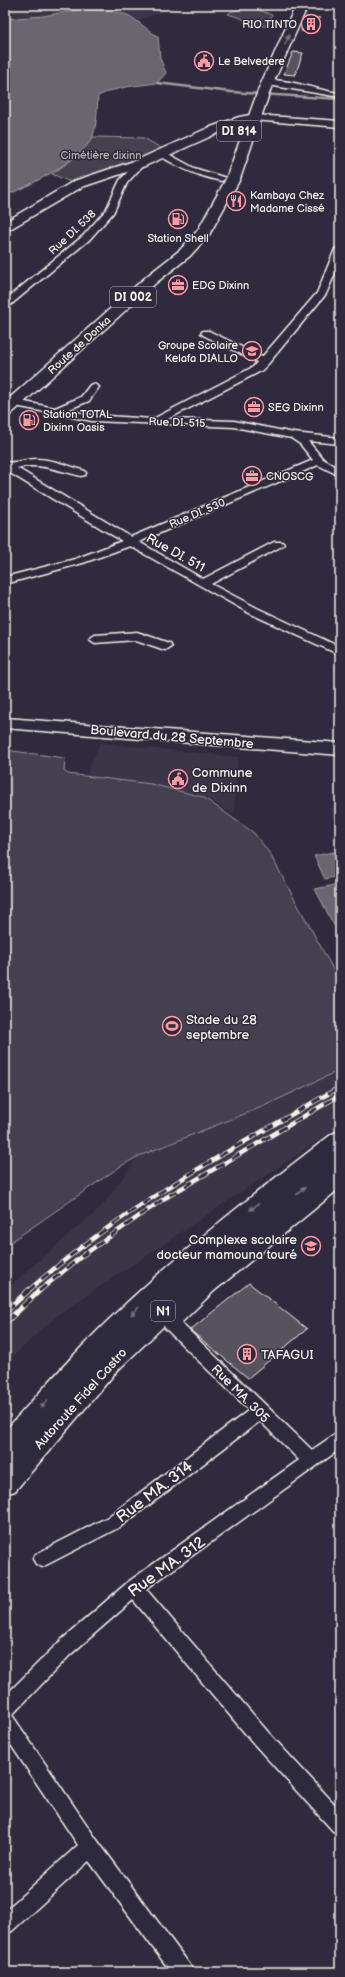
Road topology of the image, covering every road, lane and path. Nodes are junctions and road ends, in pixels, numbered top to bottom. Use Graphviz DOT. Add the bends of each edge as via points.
graph roads {
  1 [pos="290,5"];
  2 [pos="302,5"];
  3 [pos="261,91"];
  4 [pos="340,95"];
  5 [pos="249,119"];
  6 [pos="340,124"];
  7 [pos="163,154"];
  8 [pos="141,164"];
  9 [pos="229,170"];
  10 [pos="5,228"];
  11 [pos="340,249"];
  12 [pos="5,305"];
  13 [pos="206,333"];
  14 [pos="264,362"];
  15 [pos="94,387"];
  16 [pos="8,405"];
  17 [pos="56,411"];
  18 [pos="155,422"];
  19 [pos="294,436"];
  20 [pos="340,441"];
  21 [pos="319,461"];
  22 [pos="7,466"];
  23 [pos="81,473"];
  24 [pos="340,473"];
  25 [pos="130,542"];
  26 [pos="278,544"];
  27 [pos="5,581"];
  28 [pos="204,584"];
  29 [pos="95,639"];
  30 [pos="165,646"];
  31 [pos="340,651"];
  32 [pos="5,723"];
  33 [pos="340,749"];
  34 [pos="340,1140"];
  35 [pos="340,1160"];
  36 [pos="340,1180"];
  37 [pos="171,1323"];
  38 [pos="260,1411"];
  39 [pos="340,1440"];
  40 [pos="5,1450"];
  41 [pos="312,1461"];
  42 [pos="5,1483"];
  43 [pos="42,1560"];
  44 [pos="134,1588"];
  45 [pos="5,1709"];
  46 [pos="5,1720"];
  47 [pos="340,1824"];
  48 [pos="90,1847"];
  49 [pos="5,1924"];
  50 [pos="183,1972"];
  1 -- 3 [label="main road, DI 814"];
  3 -- 2 [label="main road, DI 814, one-way"];
  3 -- 4 [label="street" via="283,84 316,93"];
  3 -- 5 [label="main road, Route de Donka / DI 814"];
  5 -- 6 [label="street"];
  5 -- 7 [label="main road" via="212,131"];
  5 -- 9 [label="main road, Route de Donka / DI 814"];
  7 -- 8 [label="main road"];
  7 -- 9 [label="street" via="190,171 205,176"];
  8 -- 10 [label="main road" via="78,184"];
  8 -- 12 [label="street, Rue DI. 538" via="123,182 110,211 86,238"];
  9 -- 16 [label="main road, Route de Donka / DI 002" via="233,179 214,215 204,232 185,253"];
  11 -- 14 [label="street" via="321,294"];
  13 -- 14 [label="street"];
  14 -- 18 [label="street" via="257,369"];
  15 -- 17 [label="street" via="85,400"];
  16 -- 17 [label="street, Rue DI. 515"];
  17 -- 18 [label="street, Rue DI. 515" via="92,418"];
  18 -- 19 [label="street, Rue DI. 515" via="234,424"];
  19 -- 20 [label="street, Rue DI. 515"];
  19 -- 21 [label="street" via="304,442"];
  21 -- 24 [label="street"];
  21 -- 25 [label="street, Rue DI. 530"];
  22 -- 23 [label="street" via="38,461"];
  22 -- 25 [label="street, Rue DI. 511"];
  25 -- 27 [label="street, Rue DI. 530" via="79,561"];
  25 -- 28 [label="street, Rue DI. 511"];
  26 -- 28 [label="street"];
  28 -- 31 [label="street, Rue DI. 511" via="307,637"];
  29 -- 30 [label="street" via="137,636"];
  32 -- 33 [label="main road, Boulevard du 28 Septembre"];
  34 -- 40 [label="main road, Autoroute Fidel Castro / N1, one-way" via="239,1219 145,1300 53,1395"];
  42 -- 35 [label="main road, Autoroute Fidel Castro / N1, one-way" via="107,1364 192,1283"];
  36 -- 37 [label="street" via="208,1287"];
  37 -- 38 [label="street, Rue MA. 305"];
  37 -- 42 [label="main road" via="65,1422"];
  38 -- 41 [label="street, Rue MA. 305"];
  38 -- 43 [label="street, Rue MA. 314" via="114,1522"];
  39 -- 41 [label="street, Rue MA. 312"];
  41 -- 44 [label="street, Rue MA. 312"];
  44 -- 45 [label="street, Rue MA. 312" via="64,1649"];
  44 -- 47 [label="street" via="260,1738"];
  46 -- 48 [label="street"];
  48 -- 49 [label="street"];
  48 -- 50 [label="street"];
}
